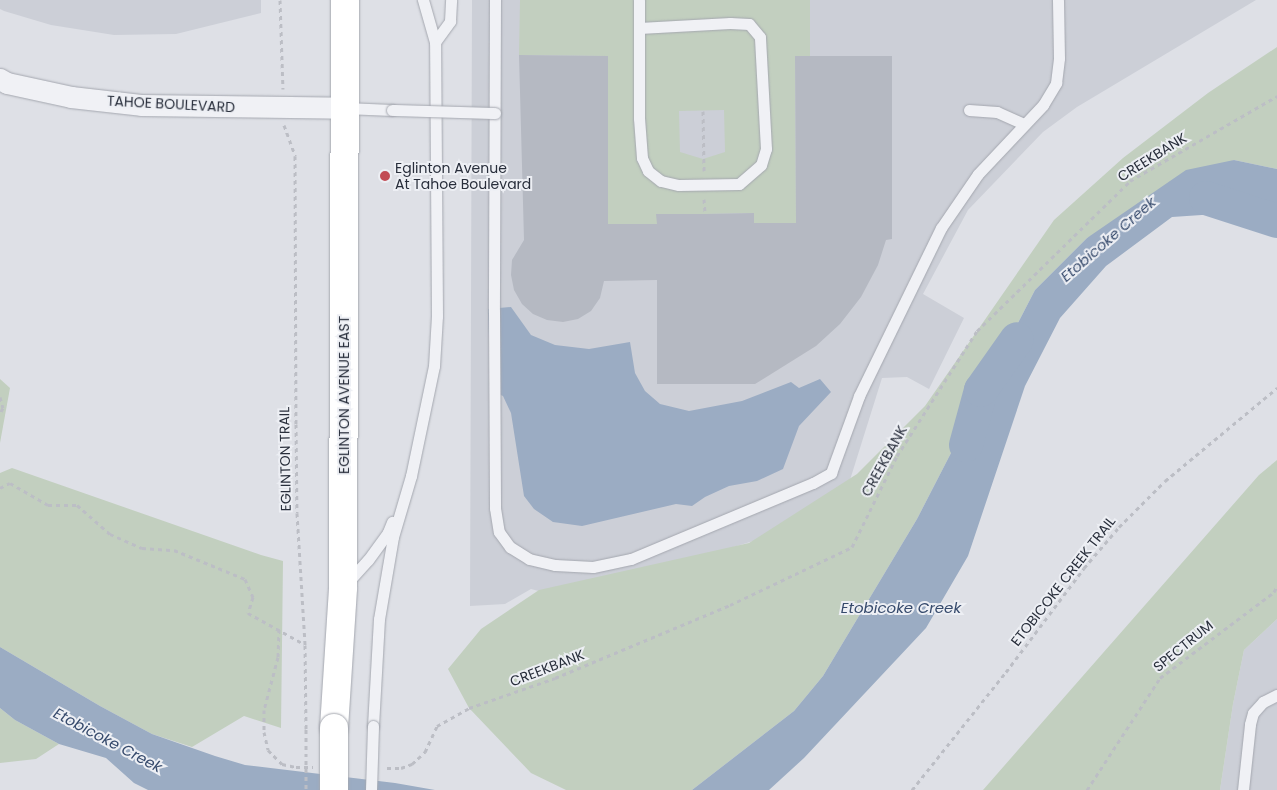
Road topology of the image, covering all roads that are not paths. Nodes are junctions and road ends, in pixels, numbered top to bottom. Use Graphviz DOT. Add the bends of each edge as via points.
graph roads {
  1 [pos="345,0"];
  2 [pos="423,0"];
  3 [pos="451,0"];
  4 [pos="495,0"];
  5 [pos="639,0"];
  6 [pos="1058,0"];
  7 [pos="639,28"];
  8 [pos="435,42"];
  9 [pos="0,79"];
  10 [pos="345,108"];
  11 [pos="969,110"];
  12 [pos="495,113"];
  13 [pos="1024,124"];
  14 [pos="411,476"];
  15 [pos="343,587"];
  16 [pos="1277,695"];
  17 [pos="334,790"];
  18 [pos="370,790"];
  19 [pos="1243,790"];
  1 -- 10 [label="main road, EGLINTON AVENUE EAST"];
  2 -- 8 [label="lane"];
  3 -- 8 [label="lane" via="450,21"];
  4 -- 12 [label="lane"];
  5 -- 7 [label="lane"];
  6 -- 13 [label="lane" via="1056,83 1043,105"];
  7 -- 7 [label="lane" via="639,118 642,158 648,171 661,181 679,185 739,184 761,165 766,149 760,37 749,24"];
  8 -- 14 [label="lane" via="438,316 434,366"];
  9 -- 10 [label="street, TAHOE BOULEVARD" via="71,97 141,105"];
  10 -- 12 [label="lane, bridge"];
  10 -- 15 [label="main road, EGLINTON AVENUE EAST"];
  11 -- 13 [label="lane" via="997,112"];
  12 -- 13 [label="lane" via="495,488 499,532 510,547 529,559 555,565 593,567 632,558 813,483 831,472 858,396 941,228 978,174"];
  14 -- 15 [label="lane" via="388,532"];
  14 -- 18 [label="lane, bridge" via="393,537 379,619"];
  15 -- 17 [label="main road, EGLINTON AVENUE EAST, bridge" via="334,728"];
  16 -- 19 [label="lane" via="1263,702 1253,714"];
}
